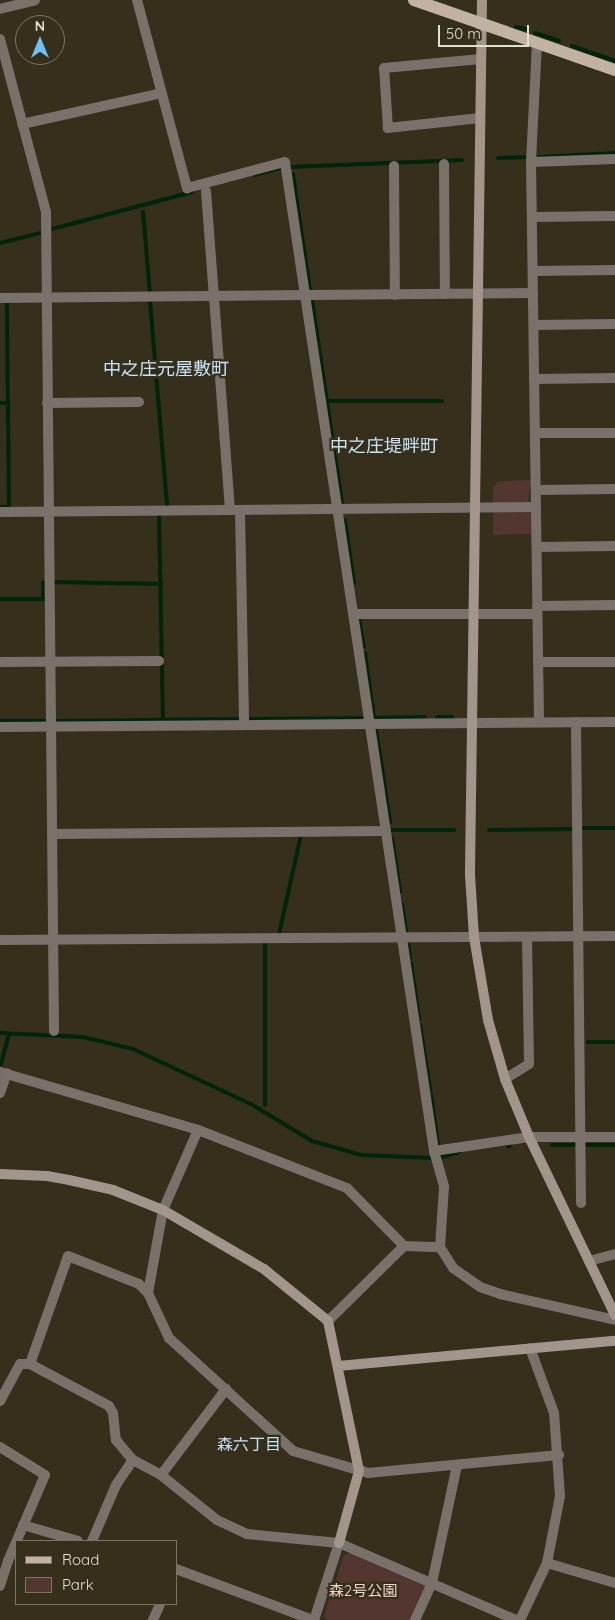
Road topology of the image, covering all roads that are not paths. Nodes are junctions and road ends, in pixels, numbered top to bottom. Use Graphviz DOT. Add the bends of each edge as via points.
graph roads {
  1 [pos="35,0"];
  2 [pos="137,0"];
  3 [pos="414,0"];
  4 [pos="482,0"];
  5 [pos="0,9"];
  6 [pos="481,23"];
  7 [pos="0,39"];
  8 [pos="537,43"];
  9 [pos="481,59"];
  10 [pos="615,70"];
  11 [pos="162,93"];
  12 [pos="480,118"];
  13 [pos="22,124"];
  14 [pos="615,159"];
  15 [pos="531,162"];
  16 [pos="444,164"];
  17 [pos="394,166"];
  18 [pos="206,191"];
  19 [pos="615,216"];
  20 [pos="532,217"];
  21 [pos="615,270"];
  22 [pos="533,271"];
  23 [pos="533,293"];
  24 [pos="445,294"];
  25 [pos="479,294"];
  26 [pos="395,295"];
  27 [pos="214,296"];
  28 [pos="305,296"];
  29 [pos="46,297"];
  30 [pos="0,298"];
  31 [pos="615,324"];
  32 [pos="534,325"];
  33 [pos="615,378"];
  34 [pos="534,379"];
  35 [pos="139,402"];
  36 [pos="47,403"];
  37 [pos="535,433"];
  38 [pos="615,433"];
  39 [pos="615,489"];
  40 [pos="536,490"];
  41 [pos="536,507"];
  42 [pos="477,508"];
  43 [pos="337,509"];
  44 [pos="235,510"];
  45 [pos="0,512"];
  46 [pos="48,512"];
  47 [pos="615,546"];
  48 [pos="537,547"];
  49 [pos="615,605"];
  50 [pos="537,610"];
  51 [pos="353,614"];
  52 [pos="475,614"];
  53 [pos="159,661"];
  54 [pos="0,662"];
  55 [pos="50,662"];
  56 [pos="538,662"];
  57 [pos="615,662"];
  58 [pos="539,722"];
  59 [pos="576,722"];
  60 [pos="615,722"];
  61 [pos="473,723"];
  62 [pos="369,724"];
  63 [pos="244,725"];
  64 [pos="51,726"];
  65 [pos="0,727"];
  66 [pos="386,831"];
  67 [pos="52,834"];
  68 [pos="528,936"];
  69 [pos="578,936"];
  70 [pos="615,936"];
  71 [pos="474,937"];
  72 [pos="402,938"];
  73 [pos="0,940"];
  74 [pos="53,940"];
  75 [pos="54,1032"];
  76 [pos="3,1072"];
  77 [pos="505,1079"];
  78 [pos="0,1094"];
  79 [pos="198,1130"];
  80 [pos="529,1137"];
  81 [pos="580,1137"];
  82 [pos="615,1137"];
  83 [pos="434,1151"];
  84 [pos="0,1174"];
  85 [pos="581,1203"];
  86 [pos="163,1210"];
  87 [pos="404,1246"];
  88 [pos="440,1247"];
  89 [pos="615,1254"];
  90 [pos="589,1261"];
  91 [pos="148,1293"];
  92 [pos="615,1315"];
  93 [pos="615,1320"];
  94 [pos="328,1321"];
  95 [pos="615,1340"];
  96 [pos="530,1348"];
  97 [pos="30,1364"];
  98 [pos="338,1366"];
  99 [pos="226,1389"];
  100 [pos="0,1400"];
  101 [pos="0,1447"];
  102 [pos="559,1456"];
  103 [pos="133,1460"];
  104 [pos="457,1465"];
  105 [pos="359,1471"];
  106 [pos="161,1475"];
  107 [pos="23,1525"];
  108 [pos="72,1540"];
  109 [pos="92,1540"];
  110 [pos="339,1543"];
  111 [pos="4,1559"];
  112 [pos="547,1563"];
  113 [pos="178,1569"];
  114 [pos="615,1582"];
  115 [pos="432,1583"];
  116 [pos="0,1586"];
  117 [pos="160,1605"];
  118 [pos="153,1620"];
  119 [pos="314,1620"];
  120 [pos="416,1620"];
  121 [pos="516,1620"];
  122 [pos="520,1620"];
  1 -- 5 [label="street"];
  2 -- 11 [label="street"];
  3 -- 6 [label="main road"];
  4 -- 6 [label="street"];
  6 -- 8 [label="main road"];
  6 -- 9 [label="street"];
  7 -- 13 [label="street"];
  8 -- 10 [label="main road"];
  8 -- 15 [label="street"];
  9 -- 12 [label="street"];
  9 -- 12 [label="street" via="384,68 388,128"];
  11 -- 13 [label="street"];
  11 -- 28 [label="street" via="188,188 285,162"];
  12 -- 25 [label="street"];
  13 -- 29 [label="street" via="46,212"];
  14 -- 15 [label="street"];
  15 -- 20 [label="street"];
  16 -- 24 [label="street"];
  17 -- 26 [label="street"];
  18 -- 27 [label="street"];
  19 -- 20 [label="street"];
  20 -- 22 [label="street"];
  21 -- 22 [label="street"];
  22 -- 23 [label="street"];
  23 -- 25 [label="street"];
  23 -- 32 [label="street"];
  24 -- 25 [label="street"];
  24 -- 26 [label="street"];
  25 -- 42 [label="street"];
  26 -- 28 [label="street"];
  27 -- 28 [label="street"];
  27 -- 29 [label="street"];
  27 -- 44 [label="street"];
  28 -- 43 [label="street"];
  29 -- 30 [label="street"];
  29 -- 36 [label="street"];
  31 -- 32 [label="street"];
  32 -- 34 [label="street"];
  33 -- 34 [label="street"];
  34 -- 37 [label="street"];
  35 -- 36 [label="street"];
  36 -- 46 [label="street"];
  37 -- 38 [label="street"];
  37 -- 40 [label="street"];
  39 -- 40 [label="street"];
  40 -- 41 [label="street"];
  41 -- 42 [label="street"];
  41 -- 48 [label="street"];
  42 -- 43 [label="street"];
  42 -- 52 [label="street"];
  43 -- 44 [label="street"];
  43 -- 51 [label="street"];
  44 -- 46 [label="street"];
  44 -- 63 [label="street"];
  45 -- 46 [label="street"];
  46 -- 55 [label="street"];
  47 -- 48 [label="street"];
  48 -- 50 [label="street"];
  49 -- 50 [label="street"];
  50 -- 52 [label="street"];
  50 -- 56 [label="street"];
  51 -- 52 [label="street"];
  51 -- 62 [label="street"];
  52 -- 61 [label="street"];
  53 -- 55 [label="street"];
  54 -- 55 [label="street"];
  55 -- 64 [label="street"];
  56 -- 57 [label="street"];
  56 -- 58 [label="street"];
  58 -- 59 [label="street"];
  58 -- 61 [label="street"];
  59 -- 60 [label="street"];
  59 -- 69 [label="street"];
  61 -- 62 [label="street"];
  61 -- 71 [label="street" via="470,875"];
  62 -- 63 [label="street"];
  62 -- 66 [label="street"];
  63 -- 64 [label="street"];
  64 -- 65 [label="street"];
  64 -- 67 [label="street"];
  66 -- 67 [label="street"];
  66 -- 72 [label="street"];
  67 -- 74 [label="street"];
  68 -- 69 [label="street"];
  68 -- 71 [label="street"];
  68 -- 77 [label="street" via="529,1064"];
  69 -- 70 [label="street"];
  69 -- 81 [label="street"];
  71 -- 72 [label="street"];
  71 -- 77 [label="street" via="488,1020"];
  72 -- 74 [label="street"];
  72 -- 83 [label="street"];
  73 -- 74 [label="street"];
  74 -- 75 [label="street"];
  76 -- 78 [label="street"];
  76 -- 79 [label="street"];
  77 -- 80 [label="street"];
  79 -- 86 [label="street"];
  79 -- 87 [label="street" via="347,1188"];
  80 -- 81 [label="street"];
  80 -- 83 [label="street"];
  80 -- 90 [label="street"];
  81 -- 82 [label="street"];
  81 -- 85 [label="street"];
  83 -- 88 [label="street" via="445,1199"];
  84 -- 86 [label="street" via="69,1180 113,1190"];
  86 -- 91 [label="street"];
  86 -- 94 [label="street" via="264,1269"];
  87 -- 88 [label="street"];
  87 -- 94 [label="street"];
  88 -- 93 [label="street" via="453,1268 480,1287"];
  89 -- 90 [label="street" via="604,1254"];
  90 -- 92 [label="street"];
  91 -- 97 [label="street" via="139,1284 68,1256"];
  91 -- 99 [label="street" via="169,1338"];
  94 -- 98 [label="street"];
  95 -- 96 [label="street"];
  96 -- 98 [label="street"];
  96 -- 102 [label="street" via="554,1413"];
  97 -- 100 [label="street" via="20,1364"];
  97 -- 103 [label="street" via="109,1406 113,1413 116,1440"];
  98 -- 105 [label="street"];
  99 -- 105 [label="street" via="294,1451"];
  99 -- 106 [label="street"];
  101 -- 107 [label="street" via="45,1475"];
  102 -- 104 [label="street"];
  102 -- 112 [label="street" via="558,1516"];
  103 -- 106 [label="street"];
  103 -- 109 [label="street" via="116,1485"];
  104 -- 105 [label="street" via="368,1474"];
  104 -- 115 [label="street"];
  105 -- 110 [label="street"];
  106 -- 110 [label="street" via="217,1520 248,1534"];
  107 -- 108 [label="street"];
  107 -- 111 [label="street"];
  110 -- 115 [label="street"];
  110 -- 119 [label="street"];
  111 -- 116 [label="street"];
  112 -- 114 [label="street"];
  112 -- 122 [label="street"];
  113 -- 119 [label="street"];
  115 -- 120 [label="street"];
  115 -- 121 [label="street"];
  117 -- 118 [label="street"];
}
